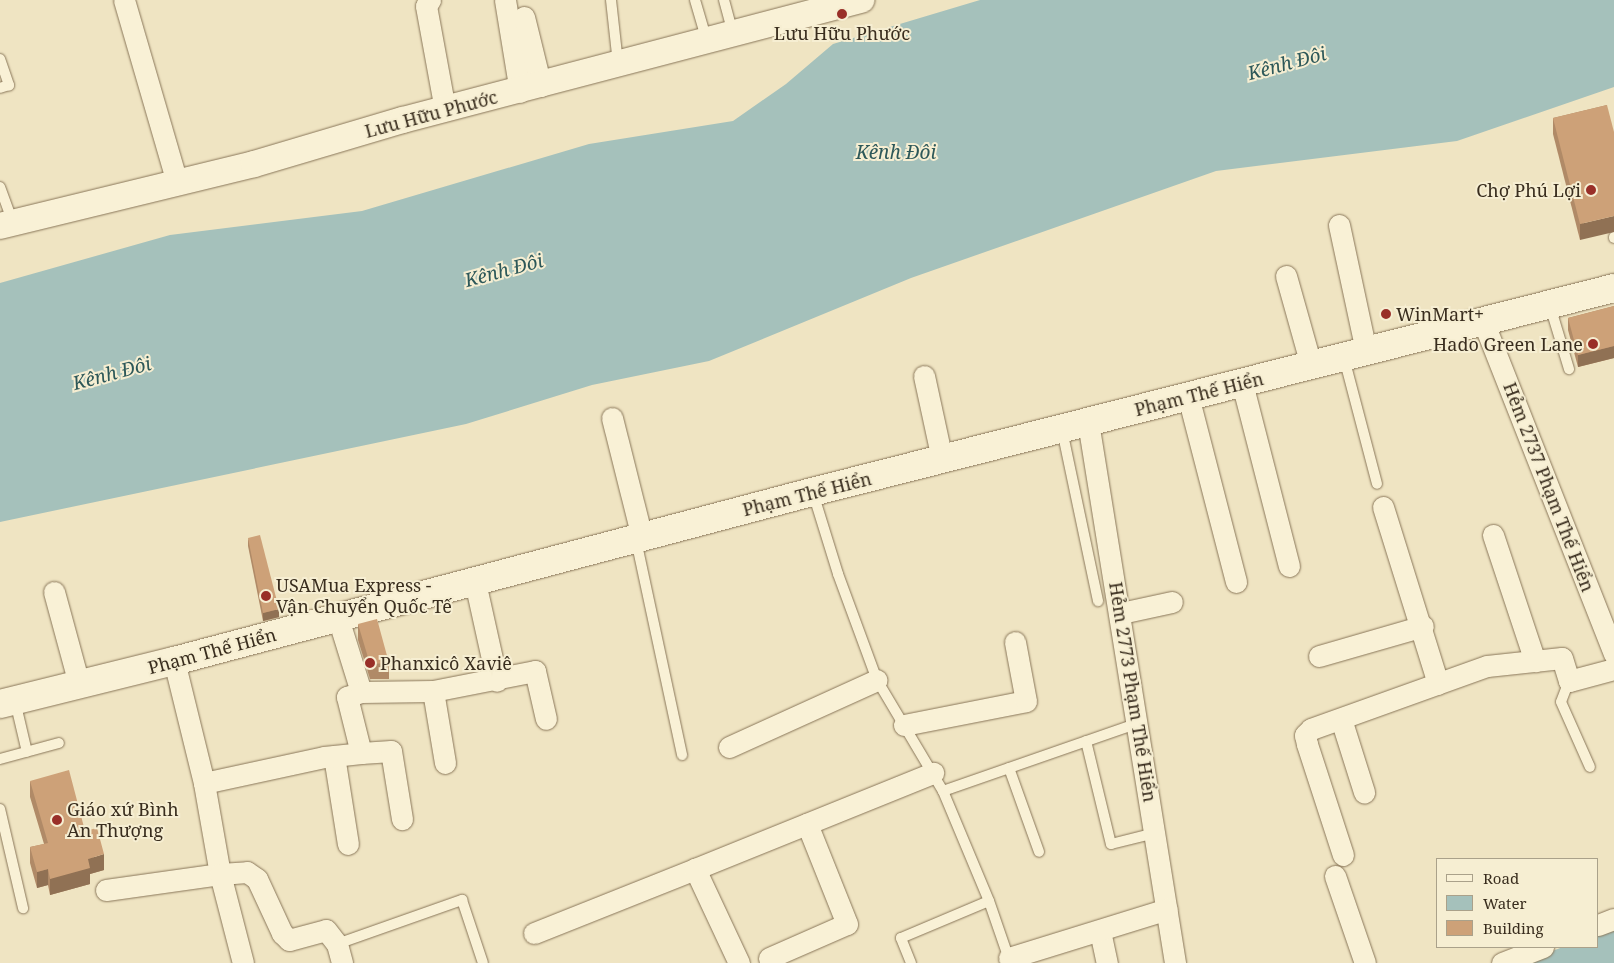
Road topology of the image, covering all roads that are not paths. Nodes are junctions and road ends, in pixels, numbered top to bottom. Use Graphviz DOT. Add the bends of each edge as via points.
graph roads {
  1 [pos="124,0"];
  2 [pos="430,0"];
  3 [pos="505,0"];
  4 [pos="611,0"];
  5 [pos="695,0"];
  6 [pos="724,0"];
  7 [pos="850,2"];
  8 [pos="812,6"];
  9 [pos="524,17"];
  10 [pos="733,35"];
  11 [pos="707,42"];
  12 [pos="0,59"];
  13 [pos="618,66"];
  14 [pos="0,88"];
  15 [pos="530,89"];
  16 [pos="444,110"];
  17 [pos="177,182"];
  18 [pos="0,187"];
  19 [pos="7,224"];
  20 [pos="1339,225"];
  21 [pos="1286,276"];
  22 [pos="1614,288"];
  23 [pos="1550,306"];
  24 [pos="1483,321"];
  25 [pos="1355,354"];
  26 [pos="1311,365"];
  27 [pos="1569,370"];
  28 [pos="924,376"];
  29 [pos="1242,383"];
  30 [pos="1188,396"];
  31 [pos="612,418"];
  32 [pos="1088,422"];
  33 [pos="1062,429"];
  34 [pos="942,459"];
  35 [pos="1377,484"];
  36 [pos="812,492"];
  37 [pos="1383,508"];
  38 [pos="1493,535"];
  39 [pos="638,538"];
  40 [pos="1289,566"];
  41 [pos="475,582"];
  42 [pos="1236,582"];
  43 [pos="54,592"];
  44 [pos="1098,601"];
  45 [pos="1172,602"];
  46 [pos="1121,613"];
  47 [pos="338,618"];
  48 [pos="1422,626"];
  49 [pos="1015,642"];
  50 [pos="1614,654"];
  51 [pos="1319,656"];
  52 [pos="174,661"];
  53 [pos="1535,661"];
  54 [pos="1614,669"];
  55 [pos="877,680"];
  56 [pos="497,681"];
  57 [pos="1569,681"];
  58 [pos="79,684"];
  59 [pos="1438,684"];
  60 [pos="433,690"];
  61 [pos="361,692"];
  62 [pos="7,702"];
  63 [pos="546,719"];
  64 [pos="1341,719"];
  65 [pos="1138,723"];
  66 [pos="904,725"];
  67 [pos="1086,741"];
  68 [pos="60,743"];
  69 [pos="729,748"];
  70 [pos="27,752"];
  71 [pos="361,753"];
  72 [pos="682,755"];
  73 [pos="334,756"];
  74 [pos="0,759"];
  75 [pos="445,763"];
  76 [pos="1590,767"];
  77 [pos="1009,768"];
  78 [pos="938,782"];
  79 [pos="204,783"];
  80 [pos="1364,792"];
  81 [pos="0,809"];
  82 [pos="402,819"];
  83 [pos="807,824"];
  84 [pos="1155,833"];
  85 [pos="348,844"];
  86 [pos="1039,852"];
  87 [pos="1342,855"];
  88 [pos="695,869"];
  89 [pos="220,874"];
  90 [pos="1334,876"];
  91 [pos="106,890"];
  92 [pos="989,901"];
  93 [pos="23,908"];
  94 [pos="1167,909"];
  95 [pos="1614,919"];
  96 [pos="1599,925"];
  97 [pos="1100,931"];
  98 [pos="534,933"];
  99 [pos="1540,948"];
  100 [pos="339,953"];
  101 [pos="769,958"];
  102 [pos="1009,961"];
  103 [pos="243,963"];
  104 [pos="483,963"];
  105 [pos="740,963"];
  106 [pos="911,963"];
  107 [pos="1106,963"];
  108 [pos="1175,963"];
  109 [pos="1365,963"];
  110 [pos="1502,963"];
  1 -- 17 [label="street"];
  2 -- 16 [label="street" via="426,6"];
  3 -- 15 [label="street"];
  4 -- 13 [label="lane"];
  5 -- 11 [label="lane"];
  6 -- 10 [label="lane"];
  7 -- 8 [label="street, Lưu Hữu Phước"];
  8 -- 10 [label="street, Lưu Hữu Phước"];
  9 -- 15 [label="street"];
  10 -- 11 [label="street, Lưu Hữu Phước"];
  11 -- 13 [label="street, Lưu Hữu Phước"];
  12 -- 14 [label="lane" via="9,85"];
  13 -- 15 [label="street, Lưu Hữu Phước"];
  15 -- 16 [label="street, Lưu Hữu Phước"];
  16 -- 17 [label="street, Lưu Hữu Phước"];
  17 -- 19 [label="street, Lưu Hữu Phước"];
  18 -- 19 [label="lane"];
  20 -- 25 [label="street"];
  21 -- 26 [label="street"];
  22 -- 23 [label="main road, Phạm Thế Hiển"];
  23 -- 24 [label="main road, Phạm Thế Hiển"];
  23 -- 27 [label="lane"];
  24 -- 25 [label="main road, Phạm Thế Hiển"];
  24 -- 50 [label="street, Hẻm 2737 Phạm Thế Hiển"];
  25 -- 26 [label="main road, Phạm Thế Hiển"];
  25 -- 35 [label="lane"];
  26 -- 29 [label="main road, Phạm Thế Hiển"];
  28 -- 34 [label="street"];
  29 -- 30 [label="main road, Phạm Thế Hiển"];
  29 -- 40 [label="street"];
  30 -- 32 [label="main road, Phạm Thế Hiển"];
  30 -- 42 [label="street"];
  31 -- 39 [label="street"];
  32 -- 33 [label="main road, Phạm Thế Hiển"];
  32 -- 46 [label="street, Hẻm 2773 Phạm Thế Hiển"];
  33 -- 34 [label="main road, Phạm Thế Hiển"];
  33 -- 44 [label="lane"];
  34 -- 36 [label="main road, Phạm Thế Hiển"];
  36 -- 39 [label="main road, Phạm Thế Hiển"];
  36 -- 55 [label="lane"];
  37 -- 48 [label="street"];
  38 -- 53 [label="street"];
  39 -- 41 [label="main road, Phạm Thế Hiển"];
  39 -- 72 [label="lane"];
  41 -- 47 [label="main road, Phạm Thế Hiển"];
  41 -- 56 [label="street"];
  43 -- 58 [label="street"];
  45 -- 46 [label="street"];
  46 -- 65 [label="street, Hẻm 2773 Phạm Thế Hiển"];
  47 -- 52 [label="main road, Phạm Thế Hiển"];
  47 -- 61 [label="street"];
  48 -- 51 [label="street"];
  48 -- 59 [label="street"];
  49 -- 66 [label="street" via="1026,701"];
  52 -- 58 [label="main road, Phạm Thế Hiển"];
  52 -- 79 [label="street"];
  53 -- 57 [label="street" via="1562,658"];
  53 -- 59 [label="street" via="1488,666"];
  54 -- 57 [label="street"];
  55 -- 66 [label="lane"];
  55 -- 69 [label="street"];
  56 -- 60 [label="street"];
  56 -- 63 [label="street" via="535,671"];
  57 -- 76 [label="lane" via="1561,702"];
  58 -- 62 [label="main road, Phạm Thế Hiển"];
  59 -- 64 [label="street"];
  60 -- 61 [label="street"];
  60 -- 75 [label="street"];
  61 -- 71 [label="street" via="347,697"];
  62 -- 70 [label="lane"];
  64 -- 80 [label="street"];
  64 -- 87 [label="street" via="1311,729 1306,734"];
  65 -- 67 [label="lane"];
  65 -- 84 [label="street, Hẻm 2773 Phạm Thế Hiển"];
  66 -- 78 [label="lane"];
  67 -- 77 [label="lane"];
  67 -- 84 [label="lane" via="1111,844"];
  68 -- 70 [label="lane"];
  70 -- 74 [label="lane"];
  71 -- 73 [label="street"];
  71 -- 82 [label="street" via="391,751"];
  73 -- 79 [label="street"];
  73 -- 85 [label="street"];
  77 -- 78 [label="lane"];
  77 -- 86 [label="lane"];
  78 -- 83 [label="street"];
  78 -- 92 [label="lane"];
  79 -- 89 [label="street"];
  81 -- 93 [label="lane"];
  83 -- 88 [label="street"];
  83 -- 101 [label="street" via="847,924"];
  84 -- 94 [label="street, Hẻm 2773 Phạm Thế Hiển"];
  88 -- 98 [label="street"];
  88 -- 105 [label="street"];
  89 -- 91 [label="street"];
  89 -- 100 [label="street" via="247,872 257,879 282,933 289,940 326,930"];
  89 -- 103 [label="street"];
  90 -- 109 [label="street"];
  92 -- 102 [label="lane"];
  92 -- 106 [label="lane" via="902,938"];
  94 -- 97 [label="street"];
  94 -- 108 [label="street, Hẻm 2773 Phạm Thế Hiển"];
  95 -- 96 [label="street"];
  97 -- 102 [label="street"];
  97 -- 107 [label="street"];
  99 -- 110 [label="street"];
  100 -- 104 [label="lane" via="462,900"];
}
